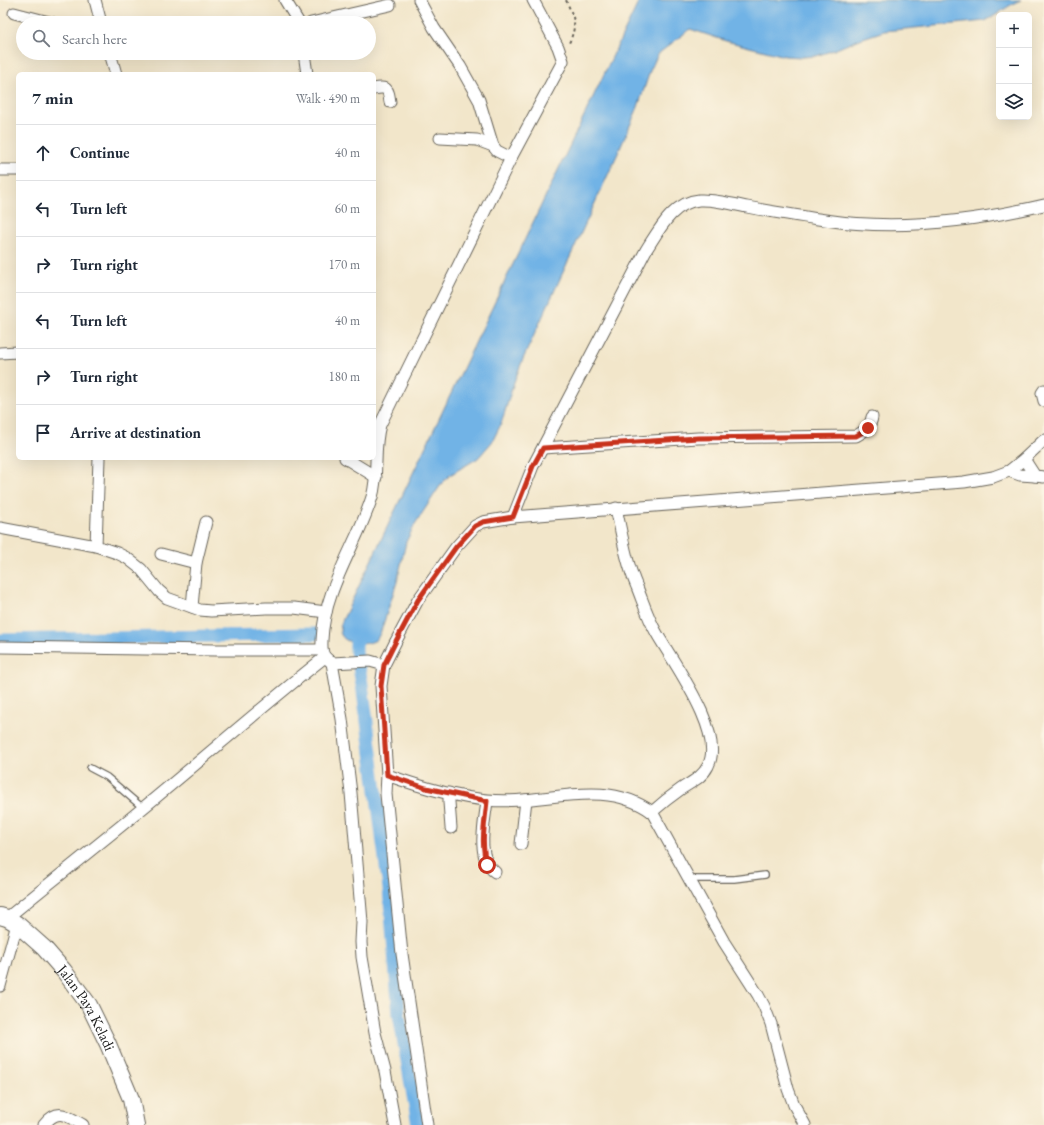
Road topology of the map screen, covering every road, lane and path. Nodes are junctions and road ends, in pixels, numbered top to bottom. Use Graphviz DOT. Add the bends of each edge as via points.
graph roads {
  1 [pos="95,0"];
  2 [pos="285,0"];
  3 [pos="419,0"];
  4 [pos="533,0"];
  5 [pos="566,0"];
  6 [pos="390,5"];
  7 [pos="14,14"];
  8 [pos="23,16"];
  9 [pos="99,16"];
  10 [pos="295,16"];
  11 [pos="342,16"];
  12 [pos="112,60"];
  13 [pos="305,60"];
  14 [pos="563,61"];
  15 [pos="115,72"];
  16 [pos="307,72"];
  17 [pos="376,88"];
  18 [pos="390,102"];
  19 [pos="440,138"];
  20 [pos="493,146"];
  21 [pos="511,158"];
  22 [pos="0,170"];
  23 [pos="16,170"];
  24 [pos="1044,205"];
  25 [pos="16,352"];
  26 [pos="0,353"];
  27 [pos="1044,390"];
  28 [pos="1044,401"];
  29 [pos="872,417"];
  30 [pos="1044,440"];
  31 [pos="543,448"];
  32 [pos="1024,459"];
  33 [pos="99,460"];
  34 [pos="348,460"];
  35 [pos="1009,471"];
  36 [pos="376,476"];
  37 [pos="1039,477"];
  38 [pos="616,508"];
  39 [pos="513,517"];
  40 [pos="206,522"];
  41 [pos="0,528"];
  42 [pos="96,546"];
  43 [pos="161,554"];
  44 [pos="196,563"];
  45 [pos="192,607"];
  46 [pos="326,612"];
  47 [pos="0,647"];
  48 [pos="331,658"];
  49 [pos="384,665"];
  50 [pos="90,768"];
  51 [pos="387,775"];
  52 [pos="449,793"];
  53 [pos="526,800"];
  54 [pos="487,801"];
  55 [pos="143,808"];
  56 [pos="652,812"];
  57 [pos="451,828"];
  58 [pos="521,844"];
  59 [pos="495,872"];
  60 [pos="765,875"];
  61 [pos="690,879"];
  62 [pos="8,920"];
  63 [pos="0,986"];
  64 [pos="44,1125"];
  65 [pos="83,1125"];
  66 [pos="136,1125"];
  67 [pos="395,1125"];
  68 [pos="428,1125"];
  69 [pos="806,1125"];
  1 -- 9 [label="street"];
  2 -- 10 [label="street"];
  3 -- 20 [label="street" via="479,100"];
  4 -- 14 [label="street"];
  5 -- 14 [label="path" via="575,25"];
  6 -- 11 [label="street"];
  7 -- 8 [label="street"];
  12 -- 15 [label="street"];
  13 -- 16 [label="street"];
  14 -- 21 [label="street"];
  17 -- 18 [label="street" via="386,89"];
  19 -- 20 [label="street" via="477,140"];
  20 -- 21 [label="street"];
  21 -- 36 [label="street" via="380,426 376,447"];
  22 -- 23 [label="street"];
  24 -- 31 [label="street" via="968,220 894,225 827,220 720,202 699,200 685,204 674,211 646,250"];
  25 -- 26 [label="street"];
  27 -- 28 [label="street"];
  29 -- 31 [label="street" via="868,428 856,436 698,438"];
  30 -- 32 [label="street"];
  31 -- 39 [label="street"];
  32 -- 35 [label="street"];
  32 -- 37 [label="street"];
  33 -- 42 [label="street"];
  34 -- 36 [label="street"];
  35 -- 37 [label="street"];
  35 -- 38 [label="street" via="993,477 964,482"];
  36 -- 46 [label="street" via="372,496 332,591"];
  38 -- 39 [label="street"];
  38 -- 56 [label="street" via="626,559 636,586 655,630 689,686 709,732 711,745 709,766 701,776"];
  39 -- 49 [label="street" via="483,522 475,526 456,547 418,600"];
  40 -- 44 [label="street"];
  41 -- 42 [label="street"];
  42 -- 45 [label="street" via="127,558 142,569 159,591 168,598"];
  43 -- 44 [label="street"];
  44 -- 45 [label="street"];
  45 -- 46 [label="street" via="211,611 294,608"];
  46 -- 48 [label="street" via="323,624"];
  47 -- 48 [label="street" via="217,650"];
  48 -- 49 [label="street" via="370,661"];
  48 -- 55 [label="street" via="271,700"];
  48 -- 67 [label="street" via="351,793 362,922 362,957"];
  49 -- 51 [label="street" via="381,697"];
  50 -- 55 [label="lane" via="106,777"];
  51 -- 52 [label="street"];
  51 -- 68 [label="street" via="387,802 402,954"];
  52 -- 54 [label="street"];
  52 -- 57 [label="street"];
  53 -- 54 [label="street"];
  53 -- 56 [label="street" via="591,793 609,794 622,796"];
  53 -- 58 [label="street"];
  54 -- 59 [label="street" via="484,850 487,865"];
  55 -- 62 [label="street" via="59,875"];
  56 -- 61 [label="street"];
  60 -- 61 [label="lane" via="734,879"];
  61 -- 69 [label="street" via="724,942 764,1006 788,1089"];
  62 -- 63 [label="street"];
  62 -- 66 [label="main road, Jalan Paya Keladi" via="44,948 89,1005 131,1099"];
  64 -- 65 [label="street" via="51,1118 62,1114"];
}
